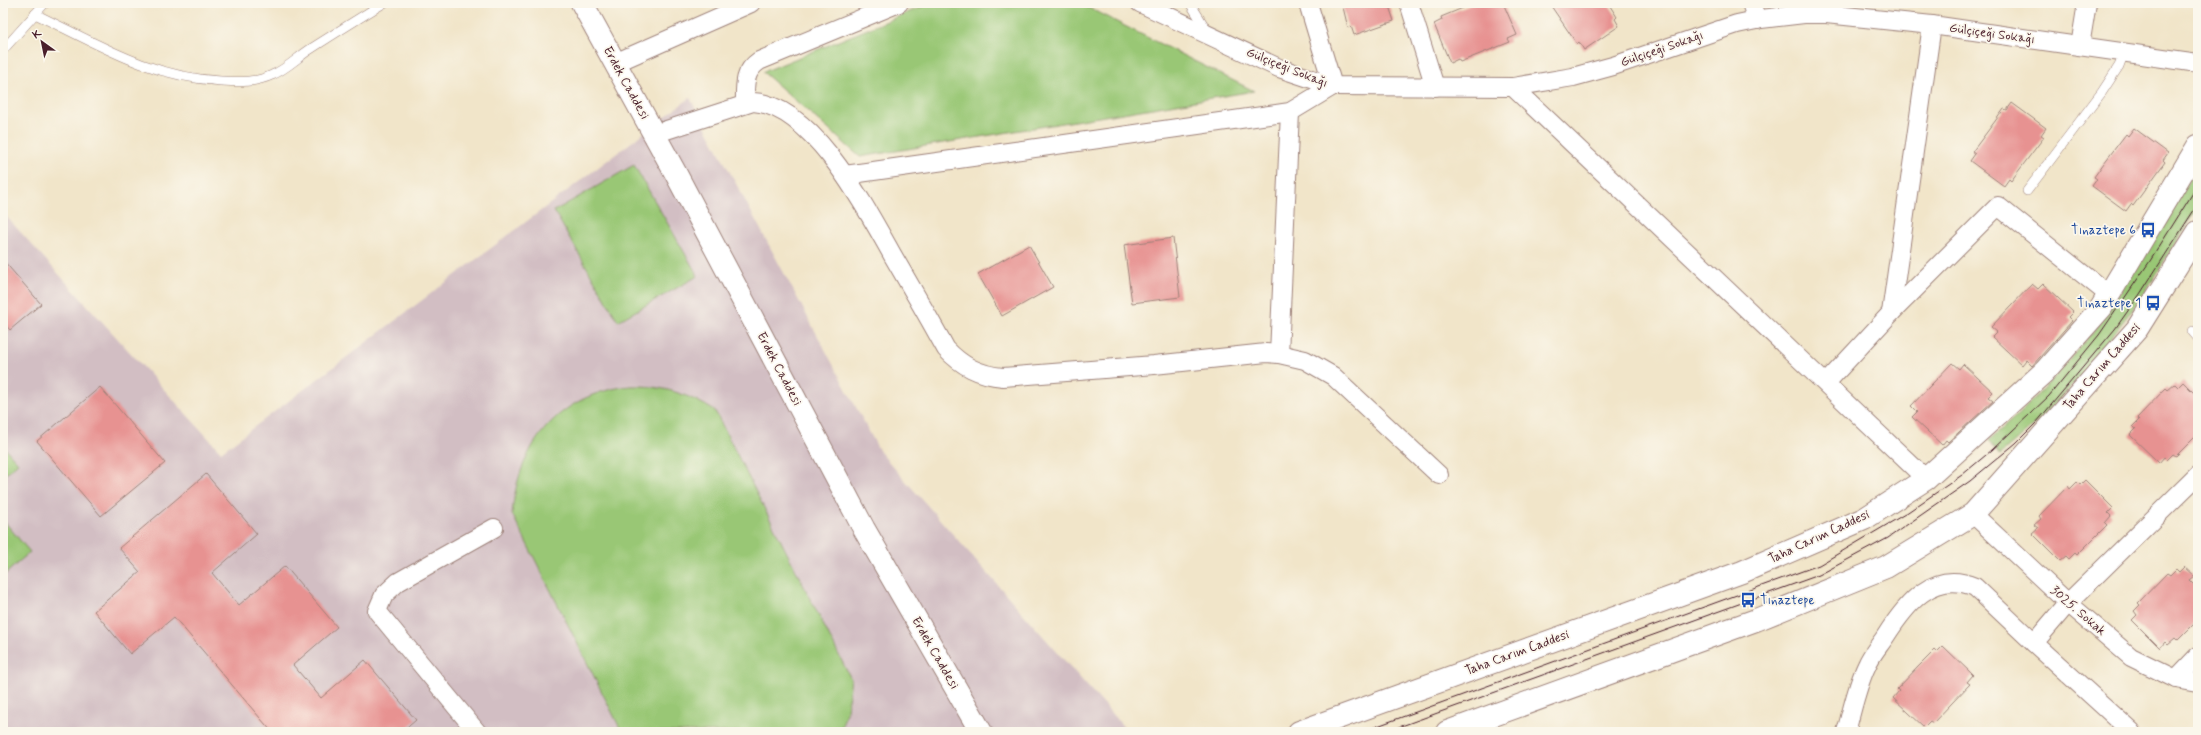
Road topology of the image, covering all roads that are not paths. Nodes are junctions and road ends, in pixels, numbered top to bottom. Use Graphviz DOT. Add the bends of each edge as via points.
graph roads {
  1 [pos="45,3"];
  2 [pos="384,3"];
  3 [pos="582,3"];
  4 [pos="751,3"];
  5 [pos="898,3"];
  6 [pos="1140,3"];
  7 [pos="1190,3"];
  8 [pos="1308,3"];
  9 [pos="1409,3"];
  10 [pos="1751,3"];
  11 [pos="2086,3"];
  12 [pos="35,14"];
  13 [pos="1757,20"];
  14 [pos="1932,25"];
  15 [pos="1210,35"];
  16 [pos="2080,46"];
  17 [pos="3,50"];
  18 [pos="2124,53"];
  19 [pos="615,63"];
  20 [pos="2198,63"];
  21 [pos="1333,86"];
  22 [pos="1435,87"];
  23 [pos="1513,87"];
  24 [pos="745,104"];
  25 [pos="1290,112"];
  26 [pos="654,134"];
  27 [pos="2198,146"];
  28 [pos="845,175"];
  29 [pos="2027,191"];
  30 [pos="2198,232"];
  31 [pos="2109,294"];
  32 [pos="1892,313"];
  33 [pos="1279,354"];
  34 [pos="1826,383"];
  35 [pos="1438,475"];
  36 [pos="2198,475"];
  37 [pos="1926,478"];
  38 [pos="1973,514"];
  39 [pos="494,528"];
  40 [pos="2068,603"];
  41 [pos="2034,643"];
  42 [pos="2198,656"];
  43 [pos="2176,679"];
  44 [pos="2198,683"];
  45 [pos="2198,689"];
  46 [pos="477,732"];
  47 [pos="981,732"];
  48 [pos="1299,732"];
  49 [pos="1447,732"];
  50 [pos="1846,732"];
  51 [pos="2132,732"];
  52 [pos="2163,732"];
  53 [pos="2197,732"];
  1 -- 12 [label="lane"];
  2 -- 12 [label="lane" via="274,74 263,79 241,82 190,78 156,70"];
  3 -- 19 [label="main road, Erdek Caddesi"];
  4 -- 19 [label="street"];
  5 -- 24 [label="street" via="759,61 746,76"];
  6 -- 15 [label="street, Gülçiçeği Sokağı"];
  7 -- 15 [label="lane"];
  8 -- 21 [label="street"];
  9 -- 22 [label="street"];
  10 -- 13 [label="street"];
  11 -- 16 [label="street"];
  12 -- 17 [label="lane"];
  13 -- 14 [label="street, Gülçiçeği Sokağı" via="1826,14"];
  13 -- 23 [label="street, Gülçiçeği Sokağı" via="1714,31 1573,77"];
  14 -- 16 [label="street, Gülçiçeği Sokağı"];
  14 -- 32 [label="street"];
  15 -- 21 [label="street, Gülçiçeği Sokağı" via="1279,68"];
  16 -- 18 [label="street, Gülçiçeği Sokağı"];
  18 -- 20 [label="street, Gülçiçeği Sokağı"];
  18 -- 29 [label="lane" via="2119,66 2102,92"];
  19 -- 26 [label="main road, Erdek Caddesi"];
  21 -- 22 [label="street, Gülçiçeği Sokağı"];
  21 -- 25 [label="street"];
  22 -- 23 [label="street, Gülçiçeği Sokağı"];
  23 -- 34 [label="street"];
  24 -- 26 [label="street"];
  24 -- 28 [label="street" via="762,103 783,112 818,141"];
  25 -- 28 [label="street"];
  25 -- 33 [label="street"];
  26 -- 47 [label="main road, Erdek Caddesi" via="864,529"];
  27 -- 31 [label="main road, Taha Carım Caddesi"];
  28 -- 33 [label="street" via="946,349 962,364 982,374 1003,377 1266,353"];
  30 -- 38 [label="main road, Taha Carım Caddesi" via="2137,329"];
  31 -- 32 [label="street" via="1998,206"];
  31 -- 37 [label="main road, Taha Carım Caddesi" via="2101,308 2044,372"];
  32 -- 34 [label="street"];
  33 -- 35 [label="street" via="1305,360 1333,376"];
  34 -- 37 [label="street"];
  36 -- 40 [label="street"];
  37 -- 48 [label="main road, Taha Carım Caddesi" via="1864,519 1742,572"];
  38 -- 40 [label="street, 3025. Sokak"];
  38 -- 49 [label="main road, Taha Carım Caddesi" via="1879,570 1756,620"];
  39 -- 46 [label="street" via="398,582 384,594 377,611"];
  40 -- 41 [label="street"];
  40 -- 43 [label="street, 3025. Sokak" via="2131,657"];
  41 -- 50 [label="street" via="1975,586 1956,581 1937,584 1902,609 1866,666"];
  41 -- 51 [label="street"];
  42 -- 43 [label="street"];
  43 -- 44 [label="street, 3025. Sokak"];
  43 -- 45 [label="street"];
  52 -- 53 [label="lane"];
}
